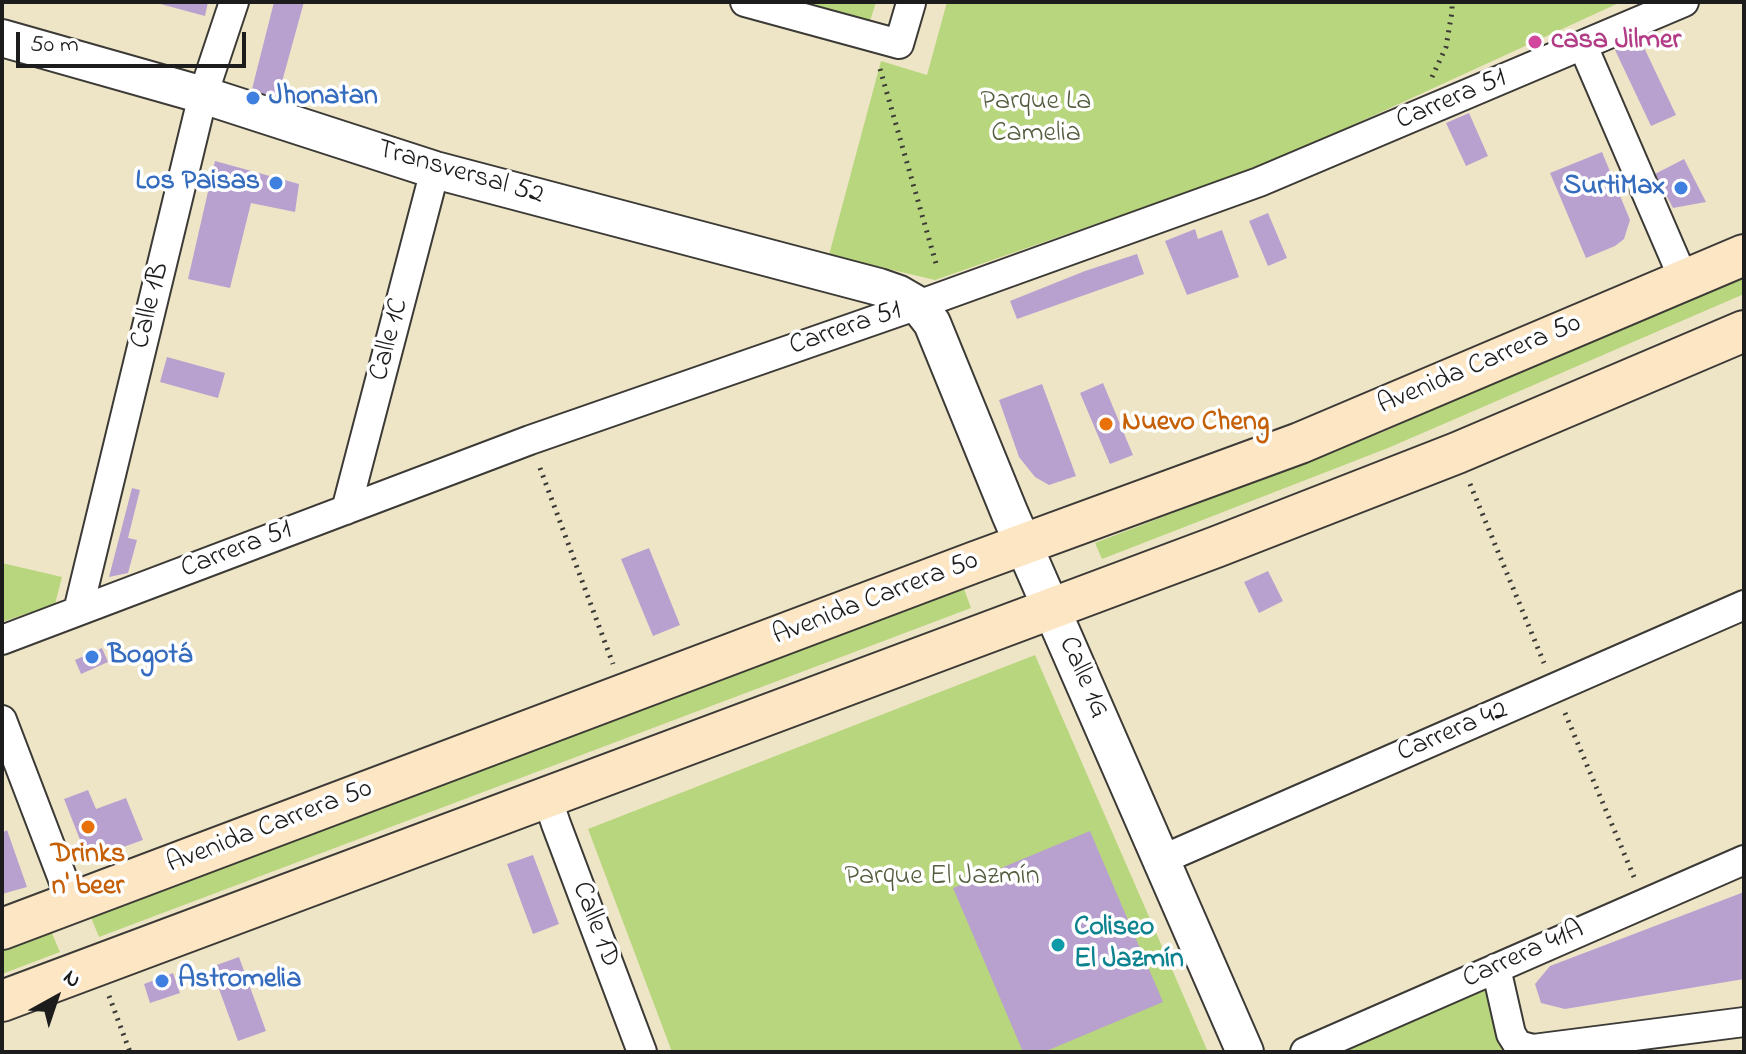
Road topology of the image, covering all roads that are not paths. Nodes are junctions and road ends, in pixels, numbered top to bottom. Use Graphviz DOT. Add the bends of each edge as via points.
graph roads {
  1 [pos="234,2"];
  2 [pos="745,2"];
  3 [pos="1684,2"];
  4 [pos="911,3"];
  5 [pos="2,38"];
  6 [pos="1583,46"];
  7 [pos="203,95"];
  8 [pos="435,170"];
  9 [pos="1744,255"];
  10 [pos="1684,280"];
  11 [pos="932,300"];
  12 [pos="1744,331"];
  13 [pos="346,510"];
  14 [pos="1023,544"];
  15 [pos="1744,605"];
  16 [pos="1051,609"];
  17 [pos="78,611"];
  18 [pos="2,640"];
  19 [pos="2,720"];
  20 [pos="547,797"];
  21 [pos="1161,860"];
  22 [pos="1744,860"];
  23 [pos="72,903"];
  24 [pos="2,929"];
  25 [pos="1496,968"];
  26 [pos="2,1001"];
  27 [pos="1744,1022"];
  28 [pos="642,1052"];
  29 [pos="1245,1052"];
  30 [pos="1305,1052"];
  1 -- 7 [label="street, Calle 1B"];
  2 -- 4 [label="street" via="899,44"];
  3 -- 6 [label="street, Carrera 51"];
  5 -- 7 [label="street, Transversal 52"];
  6 -- 10 [label="street"];
  6 -- 11 [label="street, Carrera 51" via="1259,182"];
  7 -- 8 [label="street, Transversal 52"];
  7 -- 17 [label="street, Calle 1B"];
  8 -- 11 [label="street, Transversal 52"];
  8 -- 13 [label="street, Calle 1C"];
  9 -- 10 [label="main road, Avenida Carrera 50"];
  10 -- 14 [label="main road, Avenida Carrera 50" via="1300,443"];
  11 -- 13 [label="street, Carrera 51"];
  11 -- 14 [label="street, Calle 1G" via="932,323"];
  12 -- 16 [label="main road" via="1457,453"];
  13 -- 17 [label="street, Carrera 51"];
  14 -- 16 [label="street, Calle 1G"];
  14 -- 23 [label="main road, Avenida Carrera 50"];
  15 -- 21 [label="street, Carrera 42"];
  16 -- 20 [label="main road"];
  16 -- 21 [label="street, Calle 1G"];
  17 -- 18 [label="street, Carrera 51"];
  19 -- 23 [label="street"];
  20 -- 26 [label="main road"];
  20 -- 28 [label="street, Calle 1D"];
  21 -- 29 [label="street, Calle 1G"];
  22 -- 25 [label="street, Carrera 41A"];
  23 -- 24 [label="main road, Avenida Carrera 50"];
  25 -- 27 [label="street" via="1511,1034 1518,1045 1533,1049"];
  25 -- 30 [label="street, Carrera 41A"];
}
